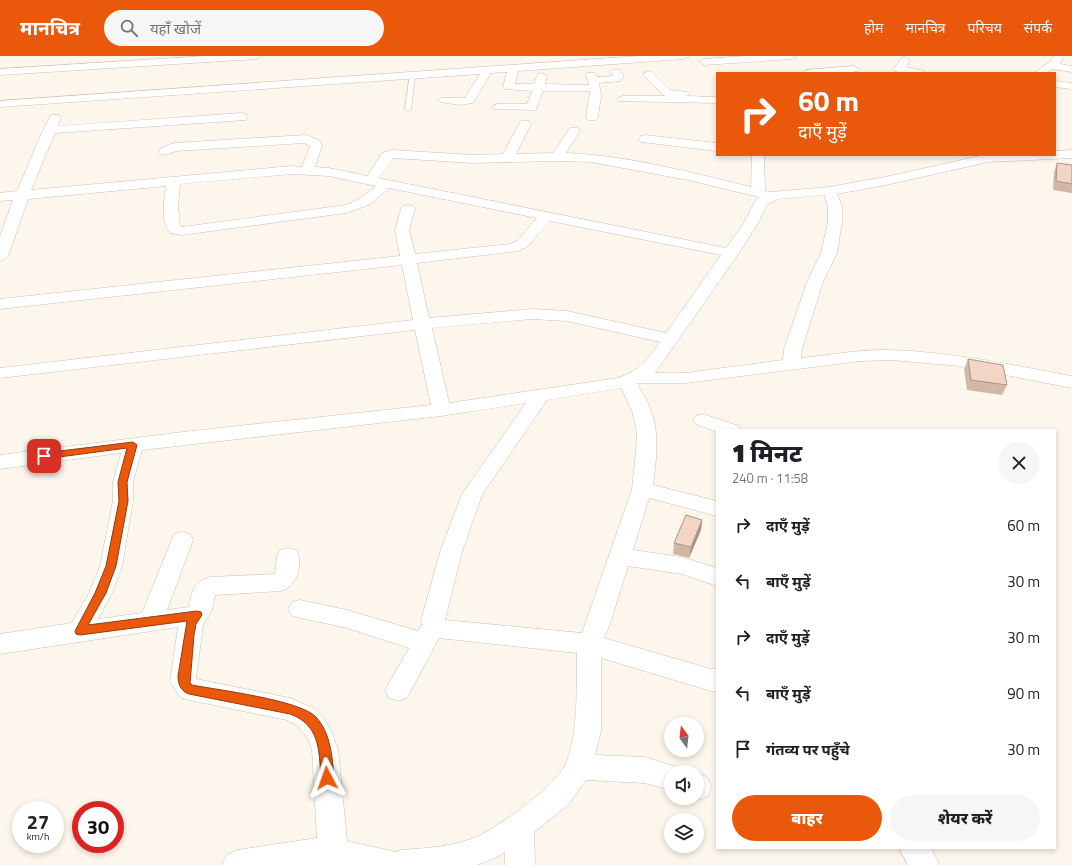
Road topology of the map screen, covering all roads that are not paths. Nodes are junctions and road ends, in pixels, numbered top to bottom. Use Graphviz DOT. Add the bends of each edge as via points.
graph roads {
  1 [pos="257,56"];
  2 [pos="684,56"];
  3 [pos="787,56"];
  4 [pos="1059,56"];
  5 [pos="702,59"];
  6 [pos="843,60"];
  7 [pos="905,60"];
  8 [pos="584,63"];
  9 [pos="538,66"];
  10 [pos="1050,66"];
  11 [pos="514,68"];
  12 [pos="488,69"];
  13 [pos="1072,69"];
  14 [pos="857,71"];
  15 [pos="0,72"];
  16 [pos="616,72"];
  17 [pos="797,72"];
  18 [pos="832,72"];
  19 [pos="914,72"];
  20 [pos="1041,72"];
  21 [pos="713,73"];
  22 [pos="648,74"];
  23 [pos="412,75"];
  24 [pos="594,84"];
  25 [pos="1056,84"];
  26 [pos="1072,86"];
  27 [pos="538,88"];
  28 [pos="716,91"];
  29 [pos="623,99"];
  30 [pos="63,100"];
  31 [pos="445,100"];
  32 [pos="716,100"];
  33 [pos="0,104"];
  34 [pos="498,107"];
  35 [pos="408,109"];
  36 [pos="242,117"];
  37 [pos="592,117"];
  38 [pos="525,124"];
  39 [pos="49,130"];
  40 [pos="574,131"];
  41 [pos="645,139"];
  42 [pos="716,147"];
  43 [pos="165,151"];
  44 [pos="1072,154"];
  45 [pos="1056,155"];
  46 [pos="758,156"];
  47 [pos="1032,156"];
  48 [pos="557,157"];
  49 [pos="508,158"];
  50 [pos="940,162"];
  51 [pos="307,170"];
  52 [pos="371,179"];
  53 [pos="174,181"];
  54 [pos="387,183"];
  55 [pos="829,191"];
  56 [pos="764,194"];
  57 [pos="22,195"];
  58 [pos="0,197"];
  59 [pos="408,209"];
  60 [pos="547,216"];
  61 [pos="730,253"];
  62 [pos="0,256"];
  63 [pos="409,259"];
  64 [pos="0,304"];
  65 [pos="422,324"];
  66 [pos="669,339"];
  67 [pos="791,365"];
  68 [pos="0,373"];
  69 [pos="631,380"];
  70 [pos="1072,382"];
  71 [pos="541,396"];
  72 [pos="441,410"];
  73 [pos="703,420"];
  74 [pos="729,429"];
  75 [pos="133,445"];
  76 [pos="0,462"];
  77 [pos="642,489"];
  78 [pos="716,509"];
  79 [pos="182,540"];
  80 [pos="288,556"];
  81 [pos="620,558"];
  82 [pos="716,577"];
  83 [pos="300,608"];
  84 [pos="197,615"];
  85 [pos="151,622"];
  86 [pos="80,631"];
  87 [pos="428,634"];
  88 [pos="0,644"];
  89 [pos="589,644"];
  90 [pos="716,680"];
  91 [pos="398,690"];
  92 [pos="579,767"];
  93 [pos="664,775"];
  94 [pos="520,826"];
  95 [pos="915,849"];
  96 [pos="333,858"];
  97 [pos="237,865"];
  98 [pos="391,865"];
  99 [pos="401,865"];
  100 [pos="520,865"];
  101 [pos="925,865"];
  1 -- 15 [label="street"];
  2 -- 8 [label="street"];
  3 -- 5 [label="street"];
  3 -- 17 [label="street"];
  4 -- 10 [label="street"];
  5 -- 21 [label="street"];
  6 -- 14 [label="street"];
  7 -- 19 [label="street" via="898,69"];
  8 -- 9 [label="street"];
  8 -- 24 [label="street"];
  9 -- 11 [label="street"];
  9 -- 27 [label="street" via="542,74"];
  10 -- 13 [label="street"];
  10 -- 20 [label="street"];
  11 -- 12 [label="street"];
  11 -- 27 [label="street" via="508,87"];
  12 -- 23 [label="street"];
  12 -- 31 [label="street" via="469,101"];
  14 -- 18 [label="street"];
  16 -- 24 [label="street" via="619,78"];
  22 -- 28 [label="street" via="667,93"];
  23 -- 30 [label="street"];
  23 -- 35 [label="lane"];
  24 -- 27 [label="street"];
  24 -- 37 [label="street" via="596,94"];
  25 -- 26 [label="street"];
  27 -- 34 [label="street" via="532,108"];
  29 -- 32 [label="street"];
  30 -- 33 [label="street"];
  30 -- 39 [label="street"];
  36 -- 39 [label="street"];
  38 -- 49 [label="street"];
  39 -- 57 [label="street"];
  40 -- 48 [label="street"];
  41 -- 42 [label="street"];
  43 -- 51 [label="street" via="174,147 306,139 315,142 316,146"];
  44 -- 45 [label="street"];
  46 -- 56 [label="street"];
  47 -- 50 [label="street"];
  48 -- 49 [label="street"];
  48 -- 56 [label="street" via="591,158 637,165"];
  49 -- 52 [label="street" via="473,159 392,154 387,156"];
  50 -- 55 [label="street"];
  51 -- 52 [label="street"];
  51 -- 53 [label="street"];
  52 -- 54 [label="street"];
  53 -- 54 [label="street" via="171,194 171,222 175,230 182,231 346,209 366,202"];
  53 -- 57 [label="street"];
  54 -- 60 [label="street"];
  55 -- 56 [label="street"];
  55 -- 67 [label="street" via="835,206 835,222 829,253 815,282"];
  56 -- 61 [label="street" via="751,223"];
  57 -- 58 [label="street"];
  57 -- 62 [label="street"];
  59 -- 63 [label="street" via="402,230"];
  60 -- 61 [label="street"];
  60 -- 63 [label="street" via="522,244 513,248"];
  61 -- 66 [label="street"];
  63 -- 64 [label="street"];
  63 -- 65 [label="street"];
  65 -- 66 [label="street" via="554,314"];
  65 -- 68 [label="street"];
  65 -- 72 [label="street"];
  66 -- 69 [label="street" via="645,373"];
  67 -- 69 [label="street" via="686,378"];
  67 -- 70 [label="street" via="891,355 960,361"];
  69 -- 71 [label="street"];
  69 -- 77 [label="street" via="643,415 646,444"];
  71 -- 72 [label="street"];
  71 -- 87 [label="street" via="472,494 451,552"];
  72 -- 75 [label="street"];
  73 -- 74 [label="street"];
  75 -- 76 [label="street"];
  75 -- 86 [label="street" via="123,482 123,501 111,566"];
  77 -- 78 [label="street"];
  77 -- 81 [label="street"];
  79 -- 85 [label="street"];
  80 -- 84 [label="street" via="286,576 281,582 207,587 203,592"];
  81 -- 82 [label="street" via="680,565"];
  81 -- 89 [label="street"];
  83 -- 87 [label="street"];
  84 -- 85 [label="street"];
  84 -- 96 [label="street" via="191,623 183,682 189,689 290,709 312,721 320,734 325,749"];
  85 -- 86 [label="street"];
  86 -- 88 [label="street"];
  87 -- 89 [label="street" via="436,628"];
  87 -- 91 [label="street"];
  89 -- 90 [label="street"];
  89 -- 92 [label="street" via="588,731"];
  92 -- 93 [label="street" via="644,770"];
  92 -- 94 [label="street" via="559,795"];
  94 -- 99 [label="street" via="485,848 441,862"];
  94 -- 100 [label="street"];
  95 -- 101 [label="street"];
  96 -- 97 [label="street" via="296,854"];
  96 -- 98 [label="street" via="358,859"];
}
